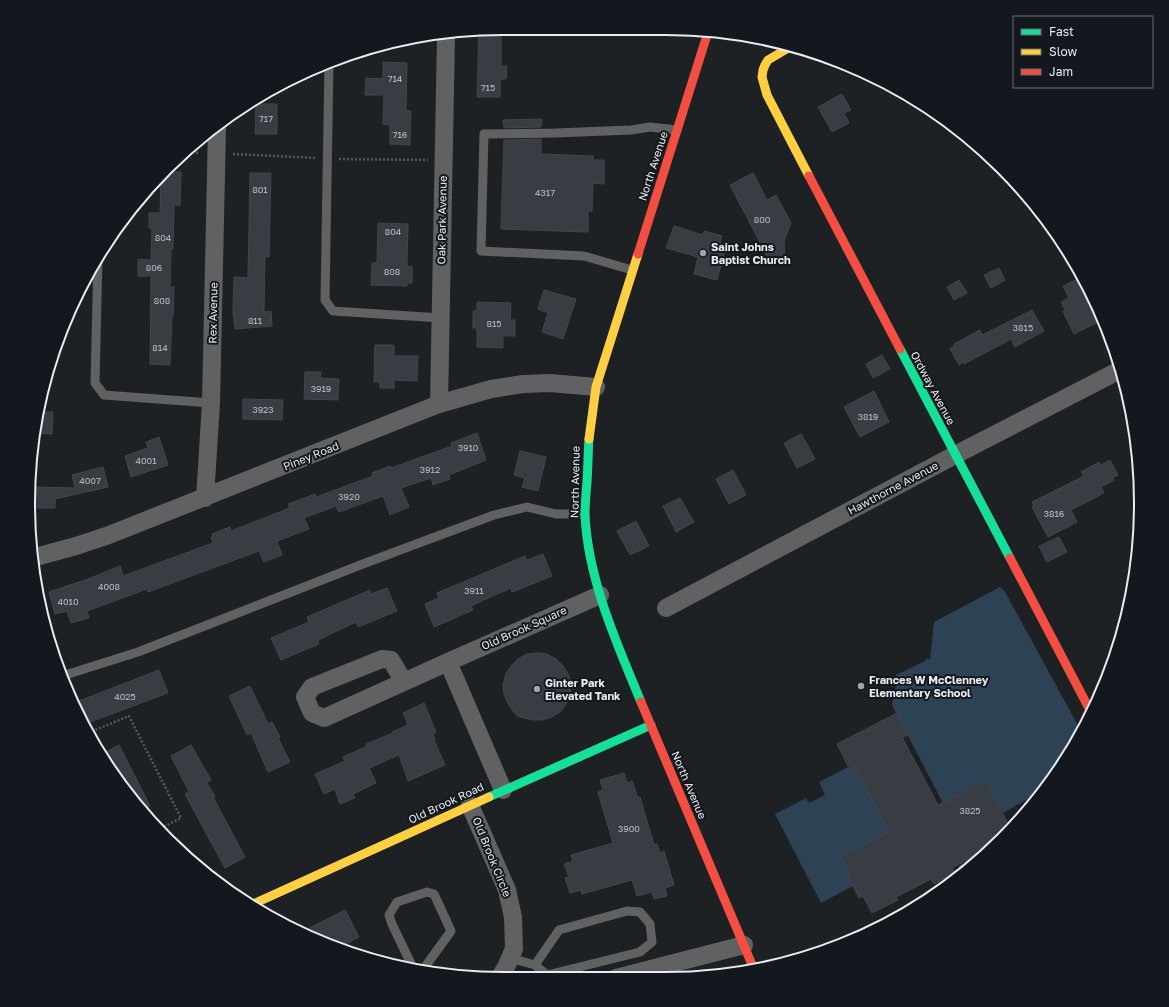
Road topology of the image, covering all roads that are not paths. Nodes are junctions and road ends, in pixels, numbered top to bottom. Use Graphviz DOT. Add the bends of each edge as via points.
graph roads {
  1 [pos="706,37"];
  2 [pos="446,39"];
  3 [pos="783,50"];
  4 [pos="329,69"];
  5 [pos="677,130"];
  6 [pos="217,133"];
  7 [pos="98,270"];
  8 [pos="632,270"];
  9 [pos="441,318"];
  10 [pos="1115,373"];
  11 [pos="596,387"];
  12 [pos="211,403"];
  13 [pos="439,404"];
  14 [pos="955,455"];
  15 [pos="205,498"];
  16 [pos="585,514"];
  17 [pos="38,556"];
  18 [pos="600,595"];
  19 [pos="666,608"];
  20 [pos="448,662"];
  21 [pos="68,674"];
  22 [pos="404,682"];
  23 [pos="1088,706"];
  24 [pos="651,725"];
  25 [pos="502,790"];
  26 [pos="470,805"];
  27 [pos="258,902"];
  28 [pos="744,945"];
  29 [pos="510,958"];
  30 [pos="410,963"];
  31 [pos="752,964"];
  32 [pos="426,965"];
  33 [pos="535,965"];
  34 [pos="503,972"];
  35 [pos="543,972"];
  36 [pos="559,972"];
  37 [pos="639,972"];
  1 -- 5 [label="street, North Avenue"];
  2 -- 9 [label="street, Oak Park Avenue"];
  3 -- 14 [label="street, Ordway Avenue" via="771,56 762,70 762,82 767,96"];
  4 -- 9 [label="lane" via="325,300 333,311"];
  5 -- 8 [label="street, North Avenue"];
  5 -- 8 [label="lane" via="650,127 555,134 484,134 481,251 584,256"];
  6 -- 12 [label="street, Rex Avenue"];
  7 -- 12 [label="lane" via="94,383 104,395"];
  8 -- 11 [label="street, North Avenue"];
  9 -- 13 [label="street, Oak Park Avenue"];
  10 -- 14 [label="street, Hawthorne Avenue"];
  11 -- 13 [label="street, Piney Road" via="550,383 523,384 491,389"];
  11 -- 16 [label="street, North Avenue" via="590,418"];
  12 -- 15 [label="street, Rex Avenue"];
  13 -- 15 [label="street, Piney Road"];
  14 -- 19 [label="street, Hawthorne Avenue"];
  14 -- 23 [label="street, Ordway Avenue"];
  15 -- 17 [label="street, Piney Road" via="102,537"];
  16 -- 18 [label="street, North Avenue"];
  16 -- 21 [label="lane" via="556,514 527,507 494,515 138,652"];
  18 -- 20 [label="street, Old Brook Square"];
  18 -- 24 [label="street, North Avenue" via="616,642"];
  20 -- 22 [label="street, Old Brook Square"];
  20 -- 25 [label="street"];
  22 -- 22 [label="street, Old Brook Square" via="391,660 382,659 312,687 305,697 312,713 324,718"];
  24 -- 25 [label="street, Old Brook Road"];
  24 -- 28 [label="street, North Avenue"];
  25 -- 26 [label="street, Old Brook Road"];
  26 -- 27 [label="street, Old Brook Road"];
  26 -- 29 [label="street, Old Brook Circle" via="507,890 513,918 514,949"];
  28 -- 31 [label="street, North Avenue"];
  28 -- 37 [label="street"];
  29 -- 33 [label="lane"];
  29 -- 34 [label="street, Old Brook Circle"];
  30 -- 32 [label="lane" via="389,915 397,902 427,892 434,894 451,931"];
  33 -- 35 [label="lane"];
  33 -- 36 [label="lane" via="559,930 627,911 640,912 650,924 652,942 640,952"];
}
